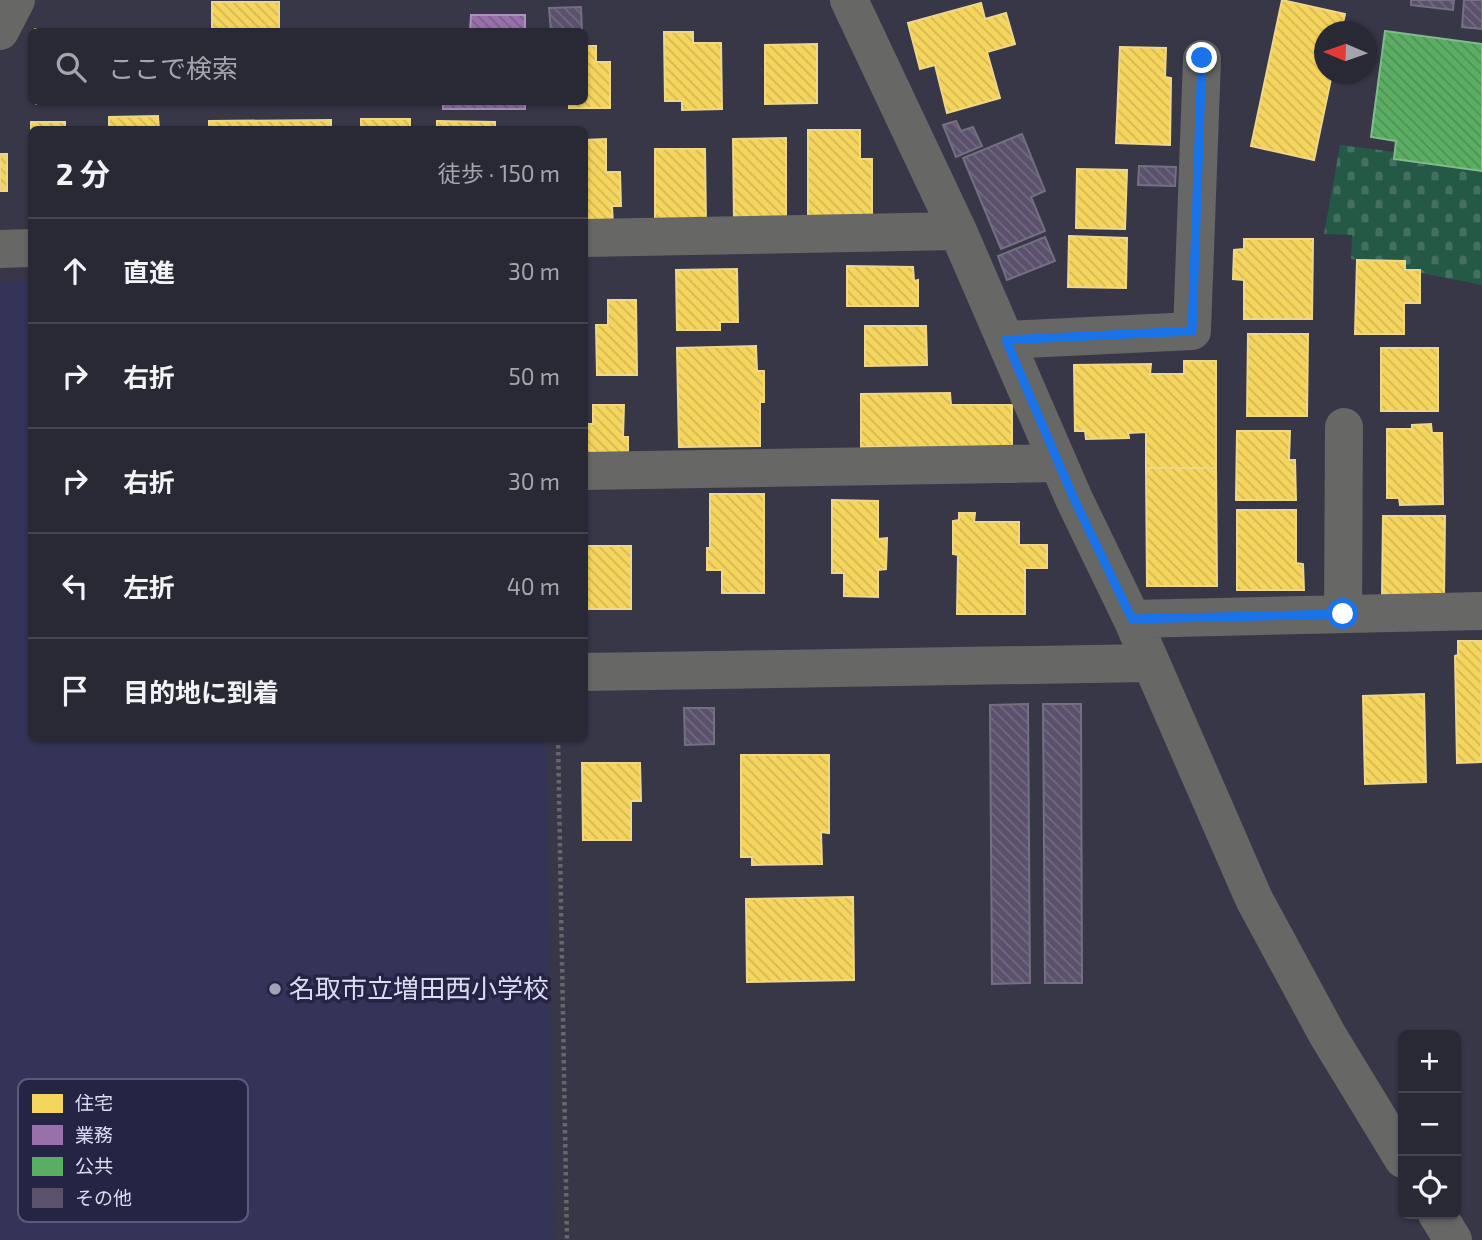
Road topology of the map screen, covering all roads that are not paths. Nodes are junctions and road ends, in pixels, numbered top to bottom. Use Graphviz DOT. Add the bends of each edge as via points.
graph roads {
  1 [pos="16,0"];
  2 [pos="849,0"];
  3 [pos="0,31"];
  4 [pos="1202,58"];
  5 [pos="958,231"];
  6 [pos="588,238"];
  7 [pos="28,248"];
  8 [pos="0,249"];
  9 [pos="1006,340"];
  10 [pos="1344,427"];
  11 [pos="1058,463"];
  12 [pos="588,471"];
  13 [pos="1482,611"];
  14 [pos="1343,614"];
  15 [pos="1132,619"];
  16 [pos="1152,663"];
  17 [pos="588,672"];
  18 [pos="1401,1156"];
  19 [pos="1440,1219"];
  20 [pos="1453,1240"];
  1 -- 3 [label="street"];
  2 -- 5 [label="street"];
  4 -- 9 [label="street" via="1192,331"];
  5 -- 6 [label="street"];
  5 -- 9 [label="street"];
  7 -- 8 [label="street"];
  9 -- 11 [label="street"];
  10 -- 14 [label="street"];
  11 -- 12 [label="street"];
  11 -- 15 [label="street"];
  13 -- 14 [label="street"];
  14 -- 15 [label="street"];
  15 -- 16 [label="street"];
  16 -- 17 [label="street"];
  16 -- 18 [label="street" via="1254,898 1327,1034"];
  19 -- 20 [label="street"];
}
